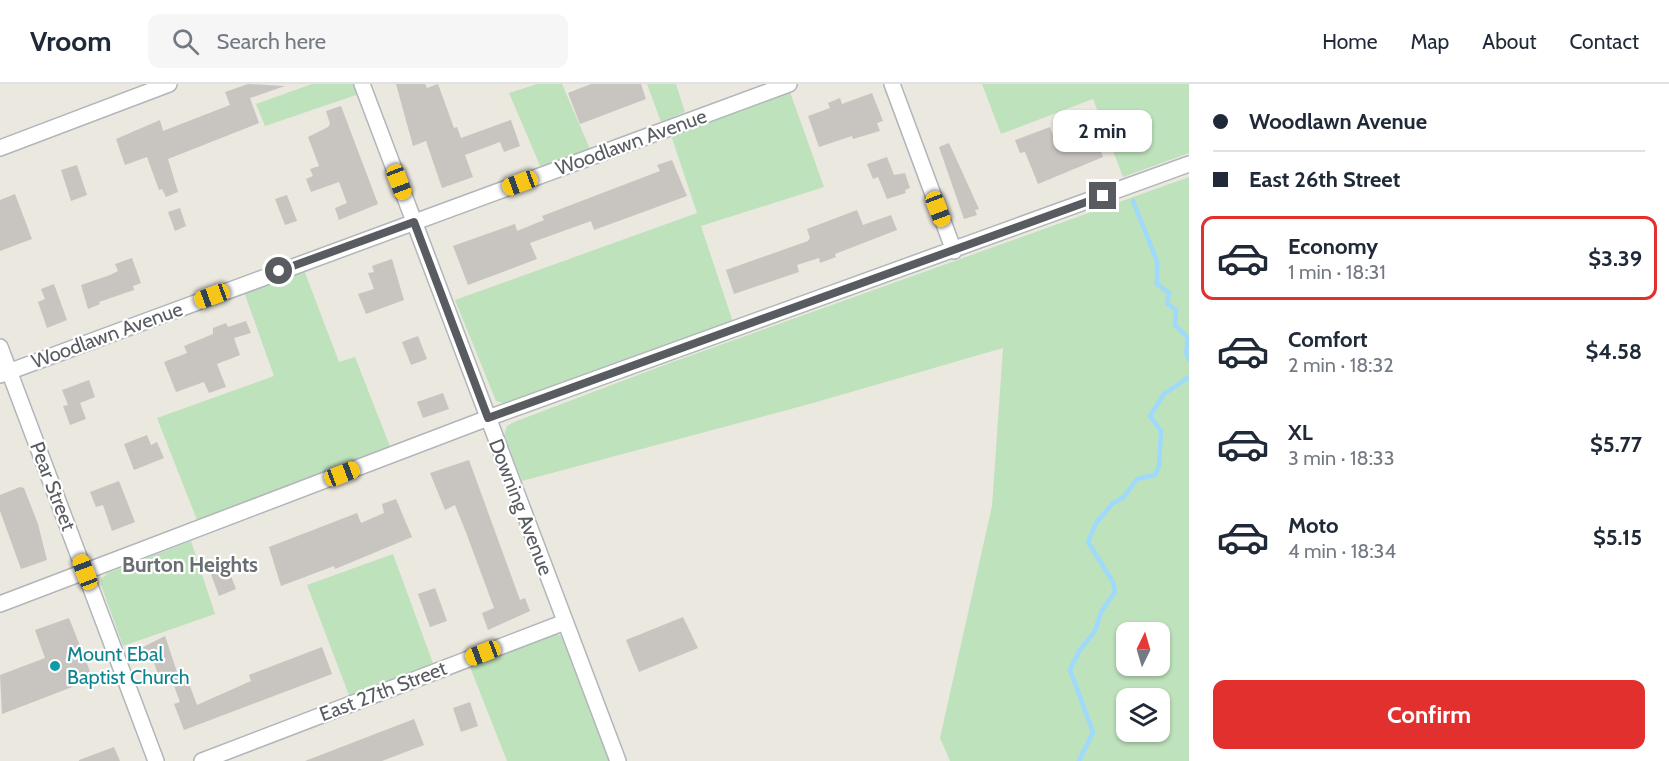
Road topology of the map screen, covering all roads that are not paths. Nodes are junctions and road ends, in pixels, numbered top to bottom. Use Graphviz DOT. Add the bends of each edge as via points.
graph roads {
  1 [pos="169,84"];
  2 [pos="362,84"];
  3 [pos="789,84"];
  4 [pos="892,84"];
  5 [pos="0,148"];
  6 [pos="1189,164"];
  7 [pos="414,222"];
  8 [pos="954,251"];
  9 [pos="0,347"];
  10 [pos="5,373"];
  11 [pos="488,418"];
  12 [pos="85,572"];
  13 [pos="0,604"];
  14 [pos="565,622"];
  15 [pos="156,761"];
  16 [pos="202,761"];
  17 [pos="618,761"];
  1 -- 5 [label="street"];
  2 -- 7 [label="street, Downing Avenue"];
  3 -- 7 [label="street, Woodlawn Avenue"];
  4 -- 8 [label="street"];
  6 -- 8 [label="street"];
  7 -- 10 [label="street, Woodlawn Avenue"];
  7 -- 11 [label="street, Downing Avenue"];
  8 -- 11 [label="street"];
  9 -- 10 [label="street, Pear Street"];
  10 -- 12 [label="street, Pear Street"];
  11 -- 12 [label="street"];
  11 -- 14 [label="street, Downing Avenue"];
  12 -- 13 [label="street"];
  12 -- 15 [label="street, Pear Street"];
  14 -- 16 [label="street, East 27th Street"];
  14 -- 17 [label="street, Downing Avenue"];
}
